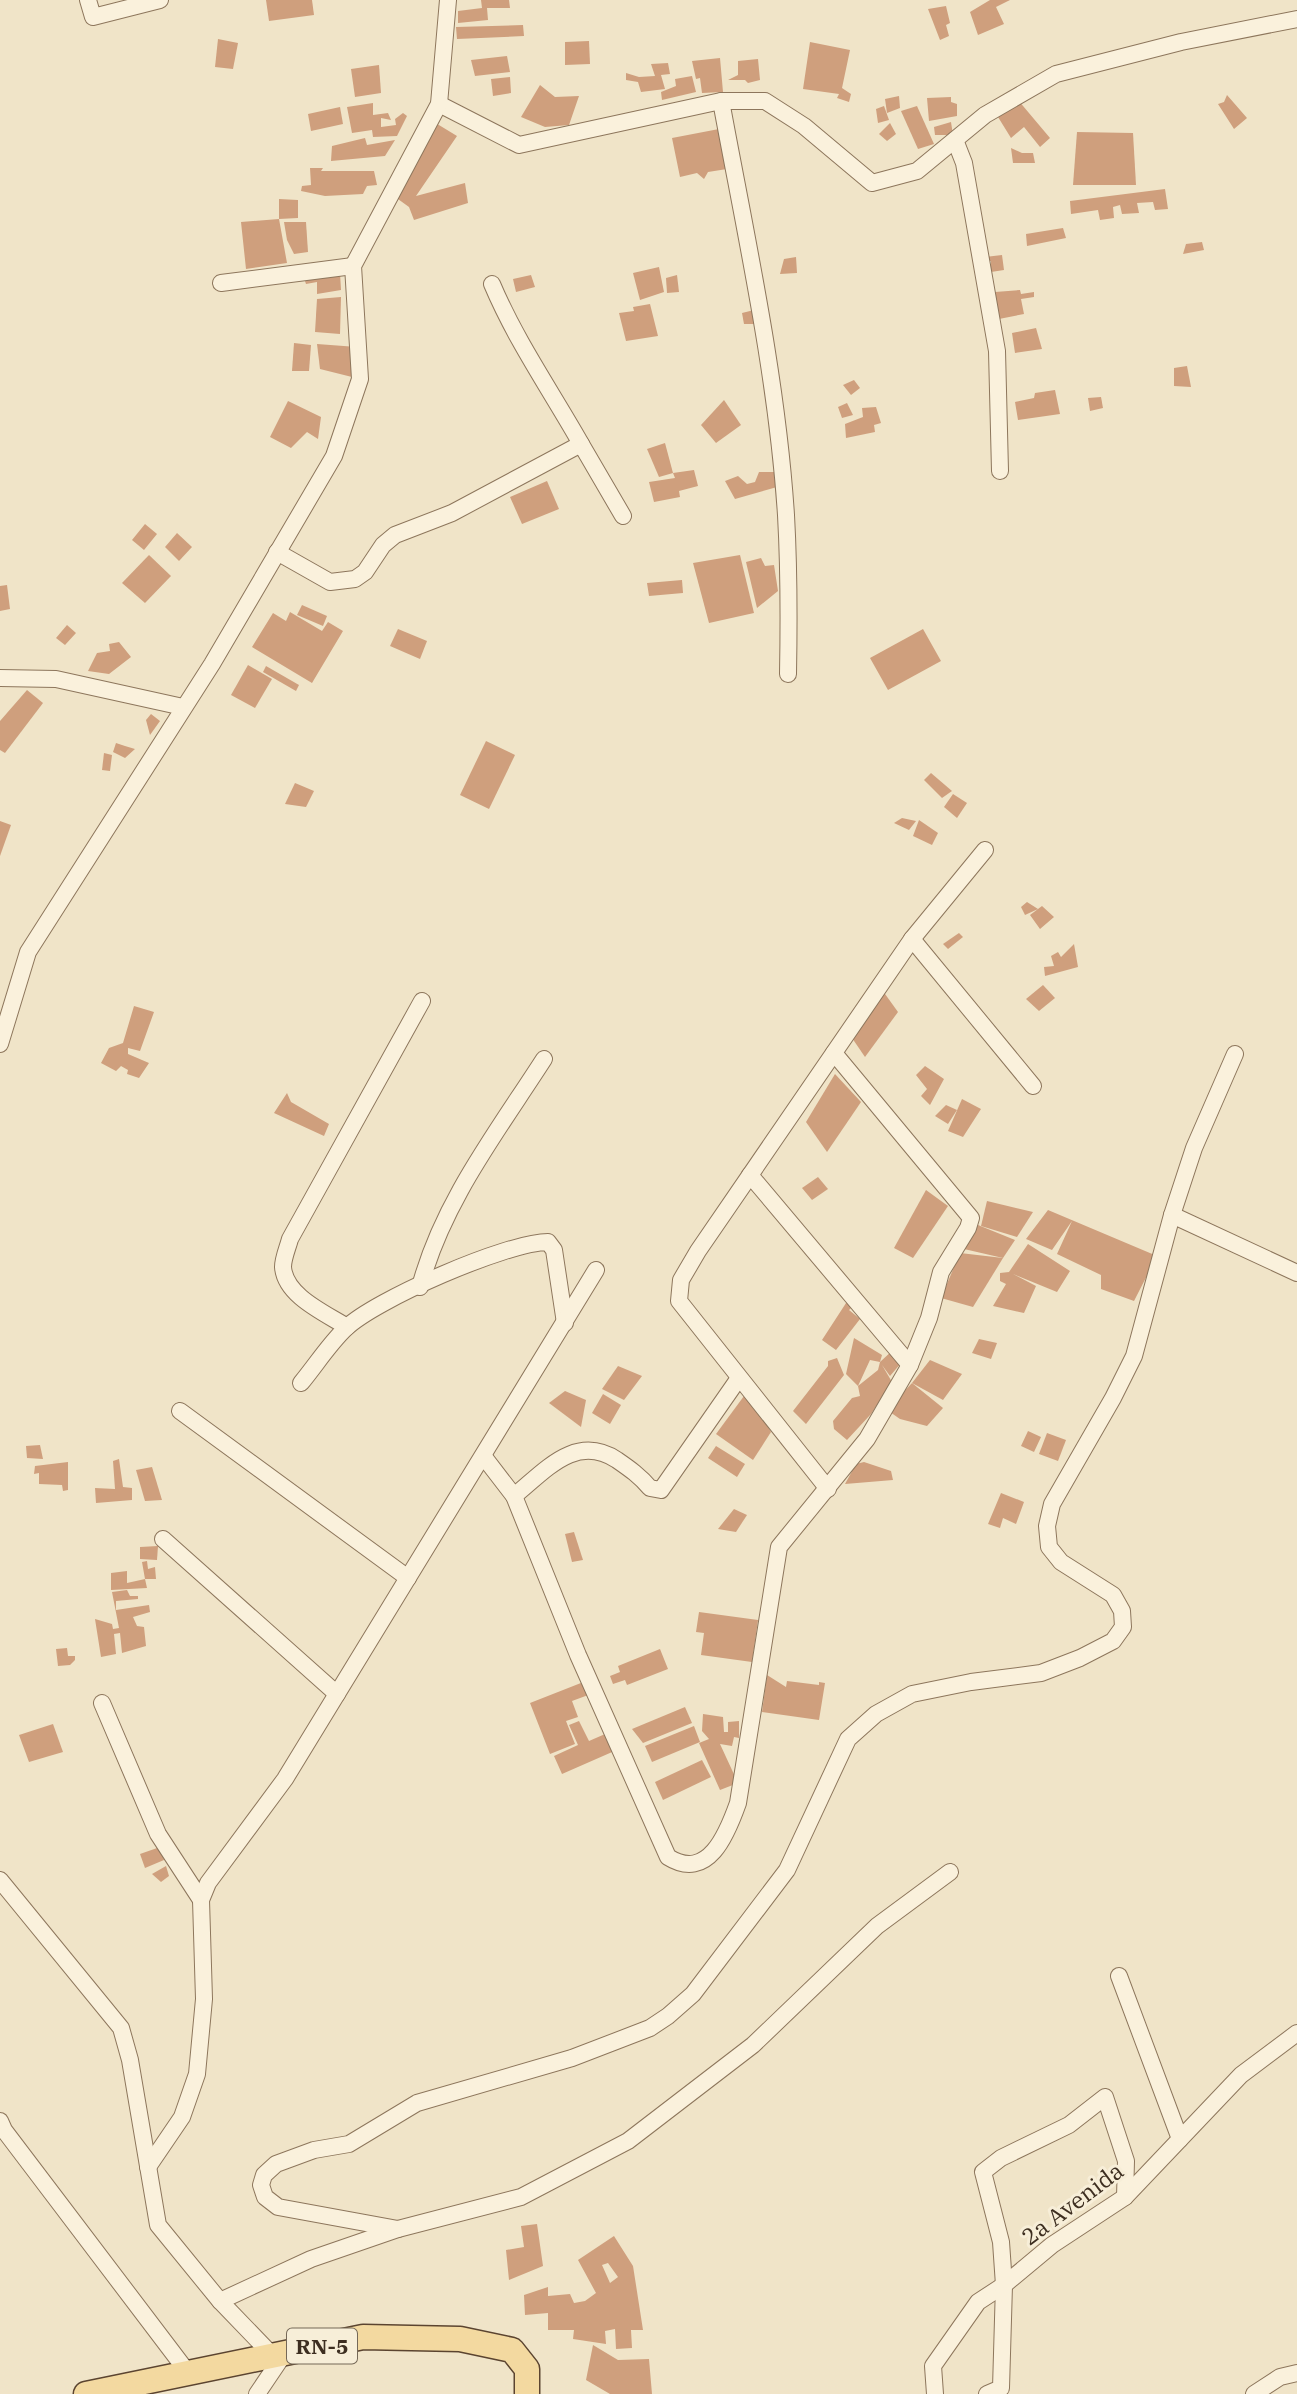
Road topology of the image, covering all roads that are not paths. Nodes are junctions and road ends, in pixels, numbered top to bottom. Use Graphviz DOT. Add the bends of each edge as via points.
graph roads {
  1 [pos="88,0"];
  2 [pos="160,0"];
  3 [pos="448,0"];
  4 [pos="1297,19"];
  5 [pos="721,101"];
  6 [pos="439,104"];
  7 [pos="955,140"];
  8 [pos="353,266"];
  9 [pos="220,283"];
  10 [pos="492,284"];
  11 [pos="580,444"];
  12 [pos="1000,471"];
  13 [pos="623,516"];
  14 [pos="277,552"];
  15 [pos="788,674"];
  16 [pos="0,678"];
  17 [pos="183,707"];
  18 [pos="985,850"];
  19 [pos="912,939"];
  20 [pos="422,1001"];
  21 [pos="0,1044"];
  22 [pos="834,1053"];
  23 [pos="1235,1055"];
  24 [pos="544,1059"];
  25 [pos="1032,1086"];
  26 [pos="750,1175"];
  27 [pos="1172,1214"];
  28 [pos="596,1270"];
  29 [pos="1297,1273"];
  30 [pos="420,1287"];
  31 [pos="565,1323"];
  32 [pos="347,1327"];
  33 [pos="910,1365"];
  34 [pos="739,1378"];
  35 [pos="301,1383"];
  36 [pos="180,1411"];
  37 [pos="484,1457"];
  38 [pos="828,1489"];
  39 [pos="514,1496"];
  40 [pos="163,1539"];
  41 [pos="408,1578"];
  42 [pos="337,1693"];
  43 [pos="102,1703"];
  44 [pos="950,1872"];
  45 [pos="0,1881"];
  46 [pos="201,1900"];
  47 [pos="1119,1976"];
  48 [pos="1297,2033"];
  49 [pos="0,2121"];
  50 [pos="1180,2139"];
  51 [pos="148,2167"];
  52 [pos="1125,2197"];
  53 [pos="398,2229"];
  54 [pos="1004,2285"];
  55 [pos="220,2301"];
  56 [pos="278,2355"];
  57 [pos="1297,2373"];
  58 [pos="189,2374"];
  59 [pos="144,2389"];
  60 [pos="86,2394"];
  61 [pos="257,2394"];
  62 [pos="527,2394"];
  63 [pos="935,2394"];
  64 [pos="987,2394"];
  65 [pos="1254,2394"];
  1 -- 2 [label="street" via="93,17"];
  3 -- 6 [label="street"];
  4 -- 7 [label="street" via="1056,74 985,115"];
  5 -- 6 [label="street" via="519,145"];
  5 -- 7 [label="street" via="765,101 804,126 872,183 917,171"];
  5 -- 15 [label="street" via="767,355 784,498"];
  6 -- 8 [label="street"];
  7 -- 12 [label="street" via="964,163 997,351"];
  8 -- 9 [label="street"];
  8 -- 14 [label="street" via="360,379 334,456"];
  10 -- 11 [label="street" via="520,345"];
  11 -- 13 [label="street"];
  11 -- 14 [label="street" via="452,513 396,535 355,579 330,582"];
  14 -- 17 [label="street"];
  16 -- 17 [label="street" via="56,679"];
  17 -- 21 [label="street" via="28,952"];
  18 -- 19 [label="street"];
  19 -- 22 [label="street"];
  19 -- 25 [label="street"];
  20 -- 32 [label="street" via="290,1239 283,1265 296,1293"];
  22 -- 26 [label="street"];
  22 -- 33 [label="street" via="971,1218 940,1272 929,1318"];
  23 -- 27 [label="street" via="1194,1148"];
  24 -- 30 [label="street" via="465,1182 430,1250"];
  26 -- 33 [label="street"];
  26 -- 34 [label="street" via="681,1280 679,1301"];
  27 -- 29 [label="street"];
  27 -- 53 [label="street" via="1133,1356 1057,1493 1047,1526 1049,1548 1061,1562 1113,1595 1122,1611 1123,1627 1113,1641 1041,1673 912,1693 876,1714 848,1739 787,1870 693,1994 650,2028 572,2059 416,2103 349,2144 314,2150 276,2164 264,2175 265,2197 278,2207"];
  28 -- 31 [label="street"];
  30 -- 31 [label="street" via="485,1256 548,1242 554,1250"];
  30 -- 32 [label="street"];
  31 -- 37 [label="street"];
  32 -- 35 [label="street"];
  33 -- 38 [label="street" via="867,1438"];
  34 -- 38 [label="street"];
  34 -- 39 [label="street" via="661,1490 650,1488 639,1475 602,1451 589,1448 552,1465"];
  36 -- 41 [label="street"];
  37 -- 39 [label="street"];
  37 -- 41 [label="street"];
  38 -- 39 [label="street" via="779,1547 738,1803 728,1831 709,1856 695,1865 681,1865 668,1857 578,1655"];
  40 -- 42 [label="street"];
  41 -- 42 [label="street"];
  42 -- 46 [label="street" via="285,1779 208,1883"];
  43 -- 46 [label="street" via="158,1834"];
  44 -- 53 [label="street" via="877,1926 753,2045 628,2141 521,2197"];
  45 -- 51 [label="street" via="121,2028"];
  46 -- 51 [label="street" via="204,1999 197,2074 182,2117"];
  47 -- 50 [label="street"];
  48 -- 50 [label="street, 2a Avenida" via="1241,2075"];
  49 -- 58 [label="street"];
  50 -- 52 [label="street, 2a Avenida"];
  51 -- 55 [label="street" via="158,2225"];
  52 -- 54 [label="street, 2a Avenida" via="1052,2245"];
  52 -- 54 [label="street" via="1126,2161 1105,2097 1069,2125 1001,2158 983,2172 1001,2242"];
  53 -- 55 [label="street" via="311,2259"];
  54 -- 63 [label="street, 2a Avenida" via="978,2302 933,2365"];
  54 -- 64 [label="street" via="1001,2388"];
  55 -- 56 [label="street"];
  56 -- 58 [label="main road, RN-5"];
  56 -- 61 [label="street"];
  56 -- 62 [label="main road, RN-5" via="363,2337 460,2339 512,2350 527,2369"];
  57 -- 65 [label="street" via="1280,2377"];
  58 -- 59 [label="main road, RN-5"];
  59 -- 60 [label="main road, RN-5"];
}
